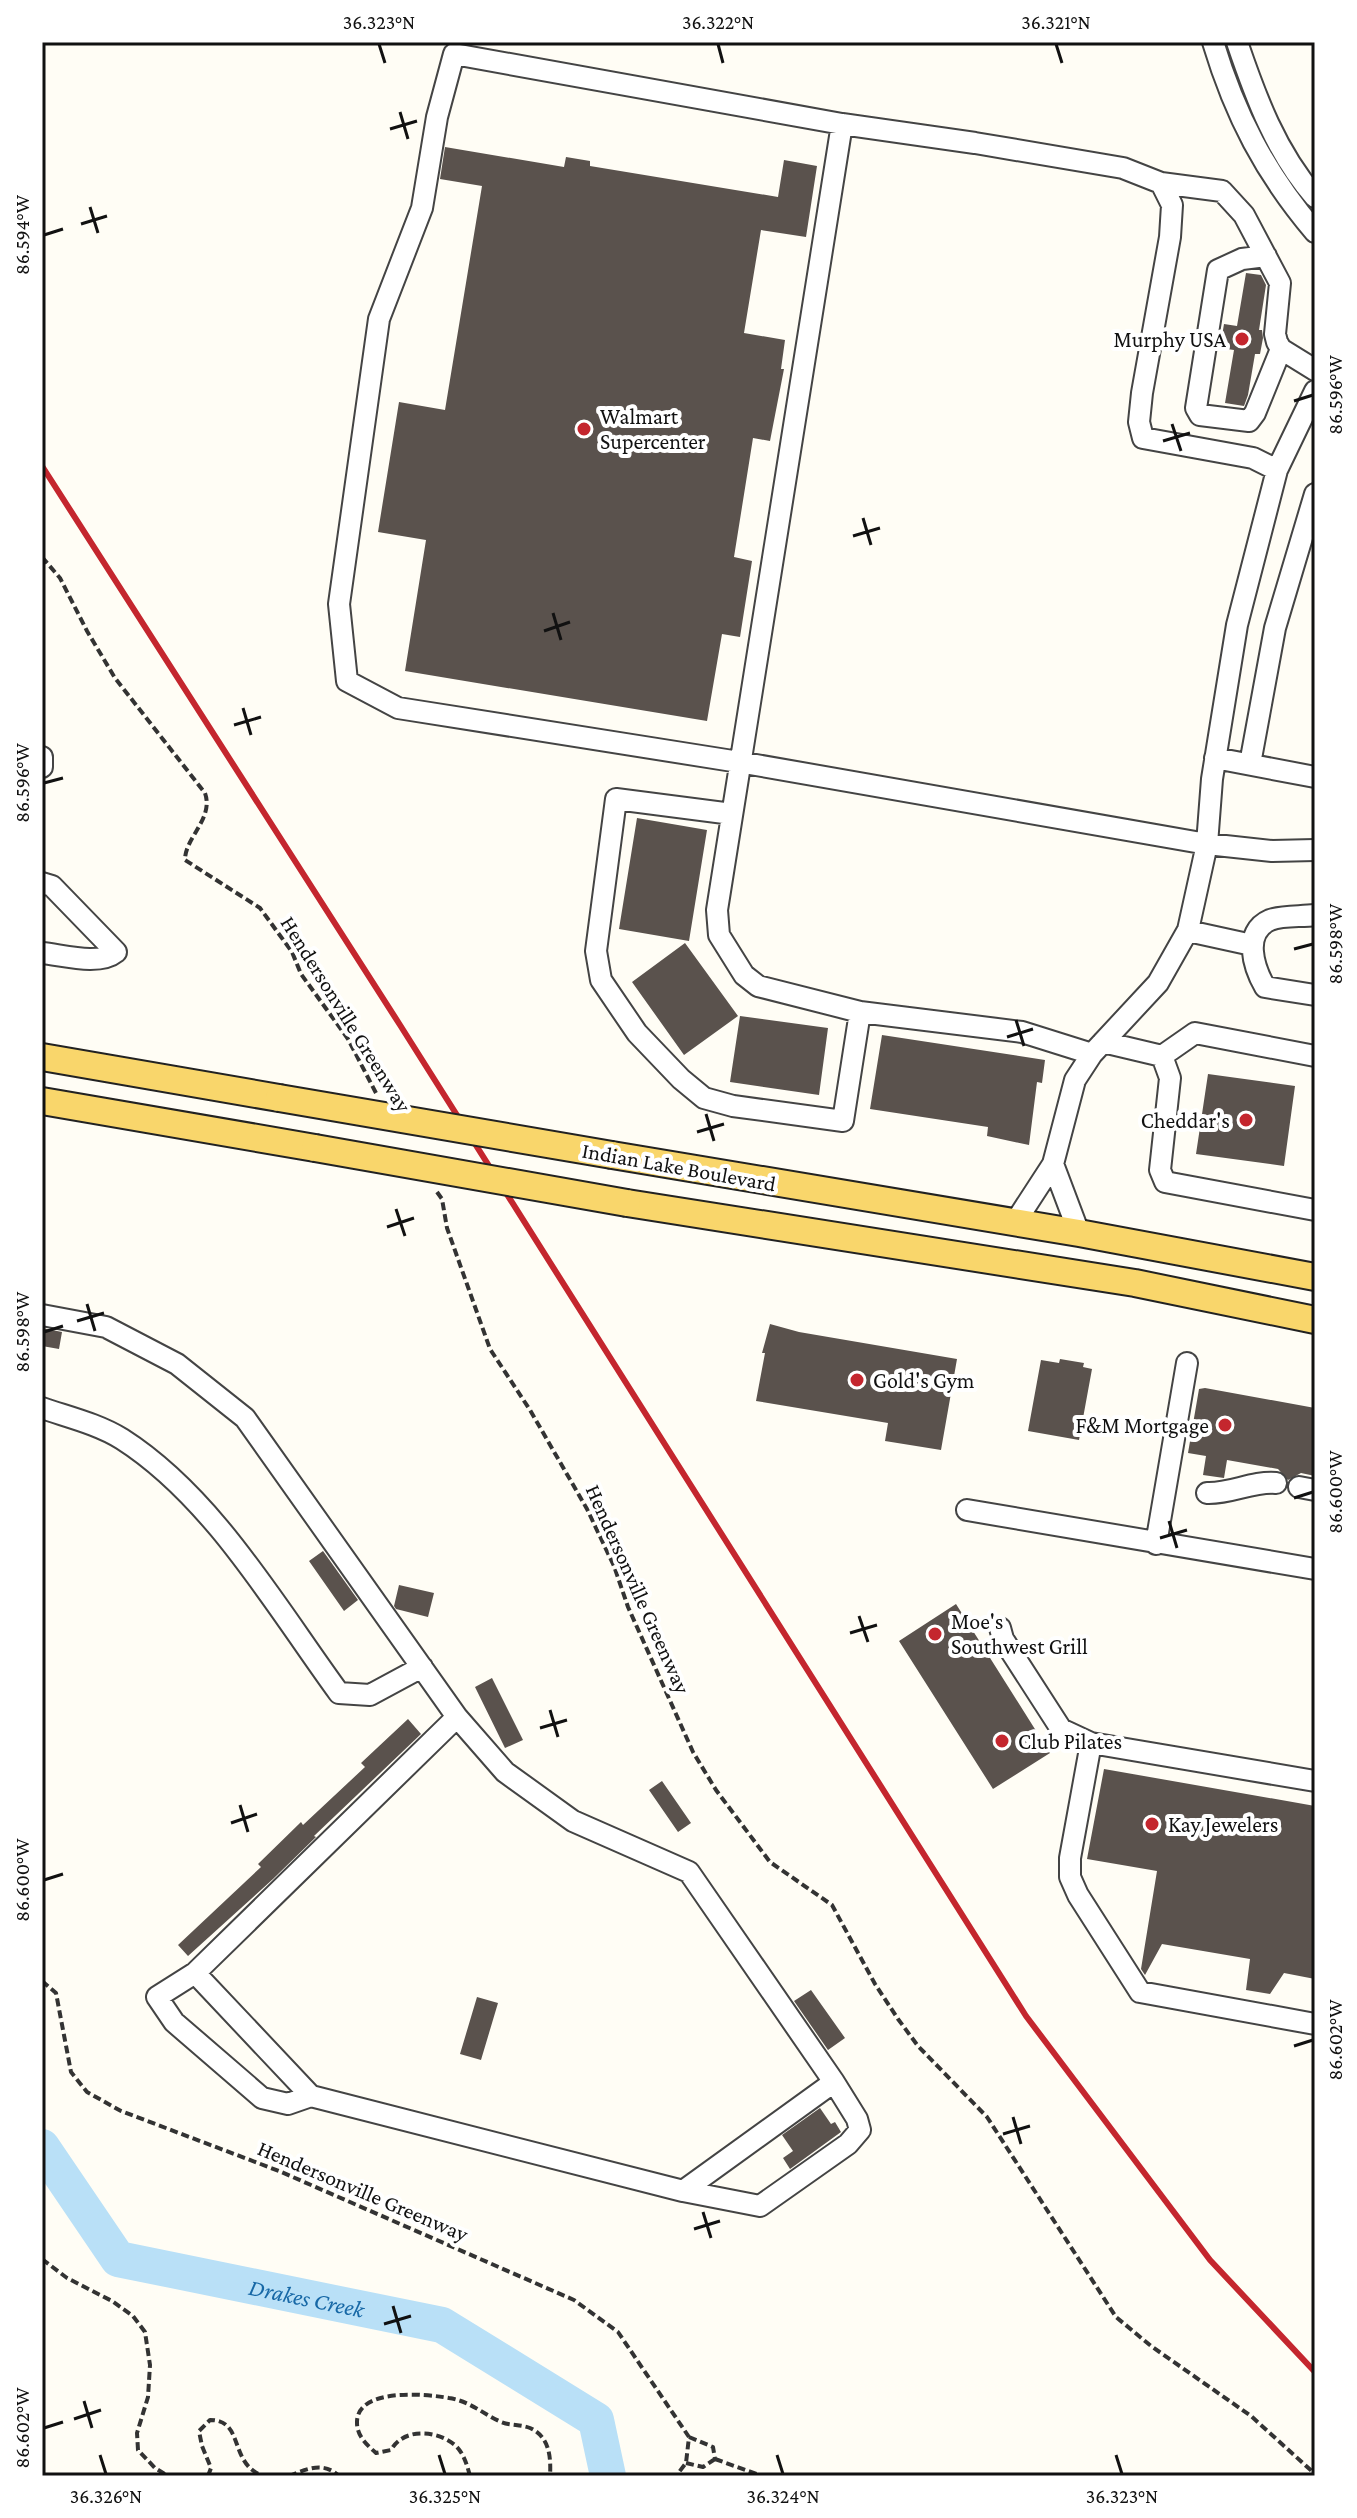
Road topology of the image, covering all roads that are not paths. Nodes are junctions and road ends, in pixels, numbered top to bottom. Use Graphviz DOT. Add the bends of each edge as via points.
graph roads {
  1 [pos="1213,42"];
  2 [pos="1237,42"];
  3 [pos="842,124"];
  4 [pos="1161,183"];
  5 [pos="1315,197"];
  6 [pos="1315,232"];
  7 [pos="1266,256"];
  8 [pos="1281,349"];
  9 [pos="1315,370"];
  10 [pos="1315,391"];
  11 [pos="1277,470"];
  12 [pos="1315,494"];
  13 [pos="42,757"];
  14 [pos="1215,758"];
  15 [pos="739,762"];
  16 [pos="1250,764"];
  17 [pos="42,767"];
  18 [pos="1315,777"];
  19 [pos="732,814"];
  20 [pos="1207,844"];
  21 [pos="1315,850"];
  22 [pos="42,883"];
  23 [pos="1315,915"];
  24 [pos="1188,931"];
  25 [pos="1252,945"];
  26 [pos="42,953"];
  27 [pos="1315,995"];
  28 [pos="860,1012"];
  29 [pos="1098,1048"];
  30 [pos="1162,1056"];
  31 [pos="1315,1056"];
  32 [pos="42,1057"];
  33 [pos="42,1101"];
  34 [pos="1053,1164"];
  35 [pos="1315,1210"];
  36 [pos="1014,1224"];
  37 [pos="1079,1233"];
  38 [pos="1315,1277"];
  39 [pos="42,1315"];
  40 [pos="1315,1320"];
  41 [pos="1187,1363"];
  42 [pos="42,1408"];
  43 [pos="1276,1483"];
  44 [pos="1207,1493"];
  45 [pos="967,1510"];
  46 [pos="1156,1544"];
  47 [pos="1315,1569"];
  48 [pos="1000,1628"];
  49 [pos="422,1667"];
  50 [pos="457,1717"];
  51 [pos="1091,1743"];
  52 [pos="1315,1781"];
  53 [pos="195,1973"];
  54 [pos="1315,2024"];
  55 [pos="834,2082"];
  56 [pos="311,2096"];
  57 [pos="683,2191"];
  1 -- 6 [label="street" via="1249,138 1284,195"];
  2 -- 5 [label="street" via="1272,134"];
  3 -- 4 [label="street" via="1123,168"];
  3 -- 15 [label="street"];
  3 -- 15 [label="street" via="454,54 422,208 379,319 339,604 347,681 398,708"];
  4 -- 7 [label="street" via="1222,191 1244,215"];
  4 -- 11 [label="street" via="1172,205 1170,237 1142,393 1143,438 1253,458"];
  7 -- 8 [label="street" via="1280,283 1275,334"];
  7 -- 8 [label="street" via="1218,270 1196,408 1200,415 1249,421"];
  8 -- 9 [label="street"];
  10 -- 11 [label="street"];
  11 -- 14 [label="street" via="1237,625"];
  12 -- 16 [label="street" via="1275,628"];
  13 -- 17 [label="street"];
  14 -- 16 [label="street"];
  14 -- 20 [label="street"];
  15 -- 19 [label="street"];
  15 -- 20 [label="street"];
  16 -- 18 [label="street"];
  19 -- 28 [label="street" via="717,910 719,935 744,975 758,986"];
  19 -- 28 [label="street" via="616,799 596,951 601,980 637,1033 704,1098 843,1121"];
  20 -- 21 [label="street"];
  20 -- 24 [label="street"];
  22 -- 26 [label="street" via="52,886 116,952 91,959"];
  23 -- 25 [label="street" via="1273,919 1261,925"];
  24 -- 25 [label="street"];
  24 -- 29 [label="street" via="1158,983"];
  25 -- 27 [label="street" via="1256,972 1265,987"];
  28 -- 29 [label="street" via="1022,1032"];
  29 -- 30 [label="street"];
  29 -- 34 [label="street" via="1075,1080"];
  30 -- 31 [label="street" via="1195,1033"];
  30 -- 35 [label="street" via="1170,1078 1160,1170 1165,1182"];
  32 -- 36 [label="main road, Indian Lake Boulevard, bridge"];
  33 -- 40 [label="main road, Indian Lake Boulevard, bridge" via="627,1203 1135,1283"];
  34 -- 36 [label="street"];
  34 -- 37 [label="street"];
  36 -- 37 [label="main road, Indian Lake Boulevard"];
  37 -- 38 [label="main road, Indian Lake Boulevard"];
  39 -- 49 [label="street" via="106,1327 177,1364 245,1418"];
  41 -- 46 [label="street"];
  42 -- 49 [label="street" via="119,1437 179,1485 222,1531 339,1693 370,1695"];
  43 -- 44 [label="street"];
  45 -- 46 [label="street"];
  46 -- 47 [label="street"];
  48 -- 51 [label="street" via="1061,1729"];
  49 -- 50 [label="street"];
  50 -- 53 [label="street"];
  50 -- 55 [label="street" via="505,1772 573,1821 689,1872"];
  51 -- 52 [label="street"];
  51 -- 54 [label="street" via="1070,1877 1140,1992"];
  53 -- 56 [label="street"];
  53 -- 56 [label="street" via="157,1997 174,2022 262,2098 288,2104"];
  55 -- 57 [label="street"];
  55 -- 57 [label="street" via="860,2130 848,2144 760,2206"];
  56 -- 57 [label="street"];
}
